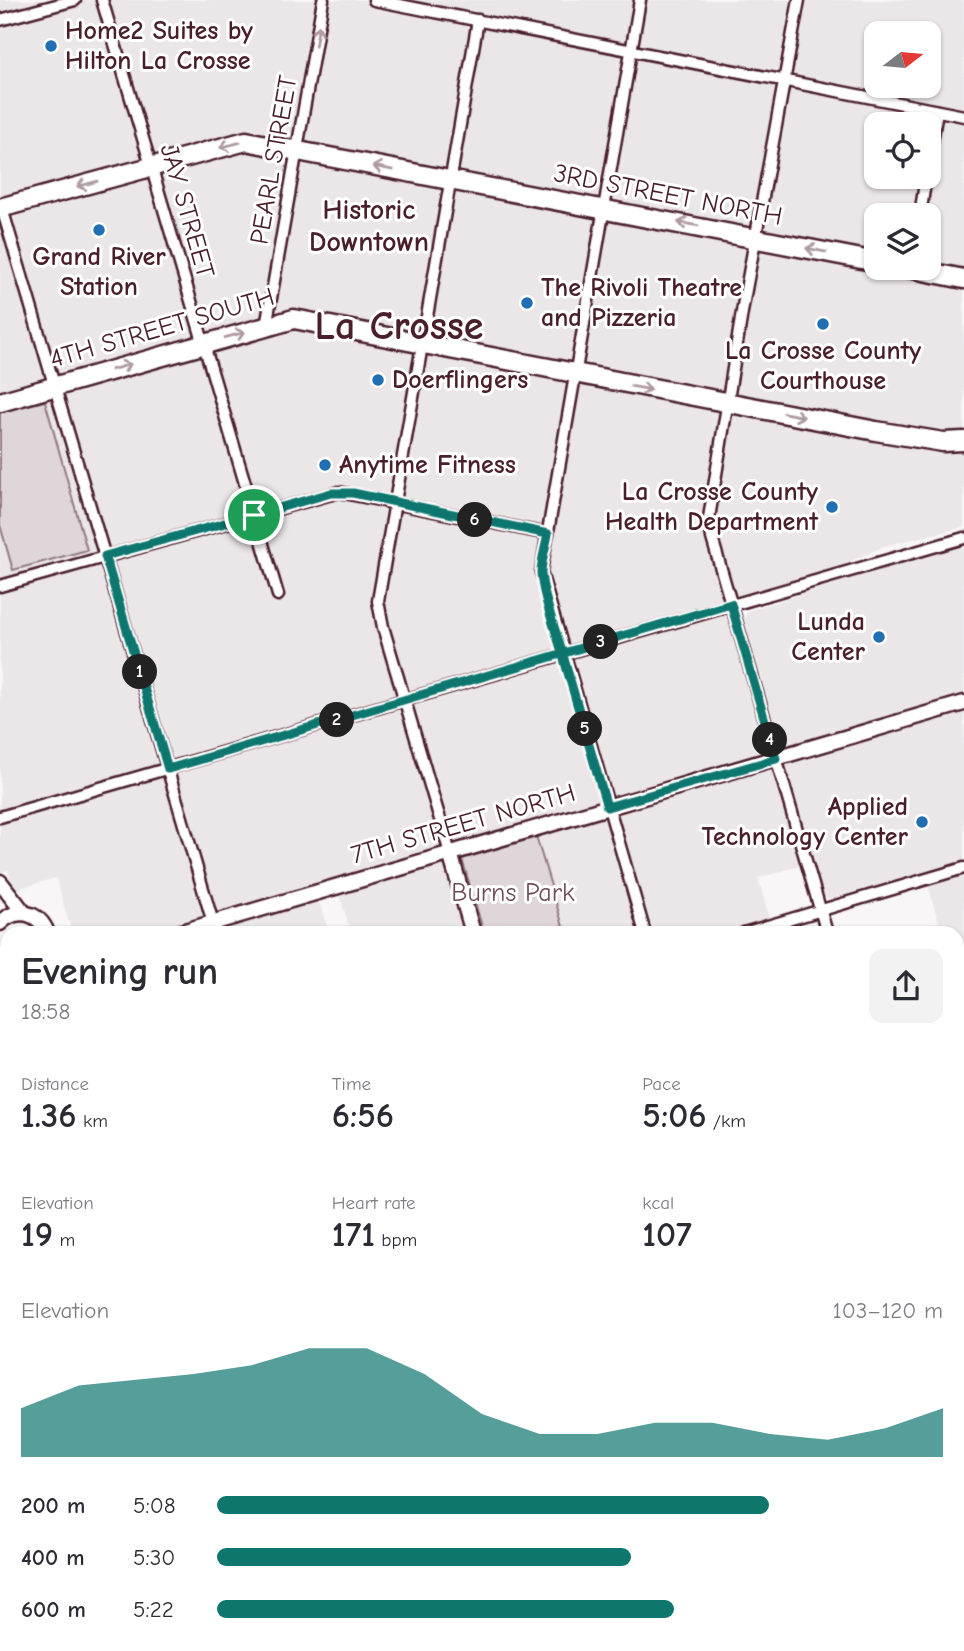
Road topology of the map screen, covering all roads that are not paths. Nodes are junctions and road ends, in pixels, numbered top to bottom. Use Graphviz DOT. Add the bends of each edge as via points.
graph roads {
  1 [pos="75,0"];
  2 [pos="102,0"];
  3 [pos="323,0"];
  4 [pos="374,0"];
  5 [pos="640,0"];
  6 [pos="799,0"];
  7 [pos="0,20"];
  8 [pos="478,20"];
  9 [pos="631,49"];
  10 [pos="784,79"];
  11 [pos="937,111"];
  12 [pos="964,116"];
  13 [pos="297,151"];
  14 [pos="153,166"];
  15 [pos="450,180"];
  16 [pos="1,205"];
  17 [pos="603,209"];
  18 [pos="755,238"];
  19 [pos="864,259"];
  20 [pos="941,274"];
  21 [pos="964,279"];
  22 [pos="266,327"];
  23 [pos="204,343"];
  24 [pos="422,345"];
  25 [pos="574,375"];
  26 [pos="55,386"];
  27 [pos="0,401"];
  28 [pos="727,403"];
  29 [pos="964,441"];
  30 [pos="396,504"];
  31 [pos="254,515"];
  32 [pos="548,534"];
  33 [pos="964,538"];
  34 [pos="105,556"];
  35 [pos="0,586"];
  36 [pos="278,594"];
  37 [pos="731,604"];
  38 [pos="563,653"];
  39 [pos="404,701"];
  40 [pos="964,703"];
  41 [pos="776,759"];
  42 [pos="168,769"];
  43 [pos="607,807"];
  44 [pos="0,817"];
  45 [pos="450,853"];
  46 [pos="964,868"];
  47 [pos="0,882"];
  48 [pos="0,904"];
  49 [pos="820,910"];
  50 [pos="24,913"];
  51 [pos="0,923"];
  52 [pos="42,926"];
  53 [pos="214,926"];
  54 [pos="221,926"];
  55 [pos="472,926"];
  56 [pos="643,926"];
  57 [pos="767,926"];
  58 [pos="825,926"];
  1 -- 7 [label="street"];
  2 -- 14 [label="street, JAY STREET"];
  13 -- 3 [label="street, PEARL STREET, one-way"];
  4 -- 8 [label="street"];
  5 -- 9 [label="street"];
  6 -- 10 [label="street"];
  8 -- 9 [label="street"];
  8 -- 15 [label="street"];
  9 -- 10 [label="street"];
  9 -- 17 [label="street"];
  10 -- 11 [label="street"];
  10 -- 18 [label="street"];
  11 -- 12 [label="street"];
  13 -- 14 [label="highway, 3RD STREET NORTH, one-way" via="241,142"];
  15 -- 13 [label="highway, 3RD STREET NORTH, one-way"];
  13 -- 22 [label="street, PEARL STREET"];
  14 -- 16 [label="highway, 3RD STREET NORTH, one-way"];
  14 -- 23 [label="street, JAY STREET"];
  15 -- 17 [label="highway, 3RD STREET NORTH"];
  15 -- 24 [label="street"];
  16 -- 26 [label="street"];
  18 -- 17 [label="highway, 3RD STREET NORTH, one-way"];
  17 -- 25 [label="street"];
  19 -- 18 [label="highway, 3RD STREET NORTH, one-way"];
  18 -- 28 [label="street"];
  20 -- 21 [label="highway"];
  23 -- 22 [label="highway, 4TH STREET SOUTH, one-way"];
  22 -- 24 [label="highway, 4TH STREET SOUTH" via="294,319"];
  26 -- 23 [label="highway, 4TH STREET SOUTH, one-way"];
  23 -- 31 [label="street, JAY STREET"];
  24 -- 25 [label="highway, 4TH STREET SOUTH"];
  24 -- 30 [label="street"];
  25 -- 28 [label="highway, 4TH STREET SOUTH, one-way"];
  25 -- 32 [label="street"];
  26 -- 27 [label="highway, 4TH STREET SOUTH"];
  26 -- 34 [label="street"];
  28 -- 29 [label="highway, 4TH STREET SOUTH, one-way" via="930,440"];
  28 -- 37 [label="street" via="709,518"];
  30 -- 31 [label="street" via="339,492"];
  30 -- 32 [label="street"];
  30 -- 39 [label="street" via="378,608"];
  31 -- 34 [label="street"];
  31 -- 36 [label="street, JAY STREET"];
  32 -- 38 [label="street" via="541,572"];
  33 -- 37 [label="street"];
  34 -- 35 [label="street"];
  34 -- 42 [label="street"];
  37 -- 38 [label="street"];
  37 -- 41 [label="street"];
  38 -- 39 [label="street"];
  38 -- 43 [label="street"];
  39 -- 42 [label="street"];
  39 -- 45 [label="street"];
  40 -- 41 [label="main road, 7TH STREET NORTH"];
  41 -- 43 [label="main road, 7TH STREET NORTH"];
  41 -- 49 [label="street"];
  42 -- 44 [label="street"];
  42 -- 53 [label="street"];
  43 -- 45 [label="main road, 7TH STREET NORTH"];
  43 -- 56 [label="street"];
  45 -- 54 [label="main road, 7TH STREET NORTH"];
  45 -- 55 [label="main road"];
  46 -- 49 [label="street"];
  47 -- 50 [label="main road"];
  48 -- 51 [label="main road"];
  49 -- 57 [label="street"];
  49 -- 58 [label="street"];
  50 -- 51 [label="main road" via="10,915"];
  50 -- 52 [label="main road"];
}
